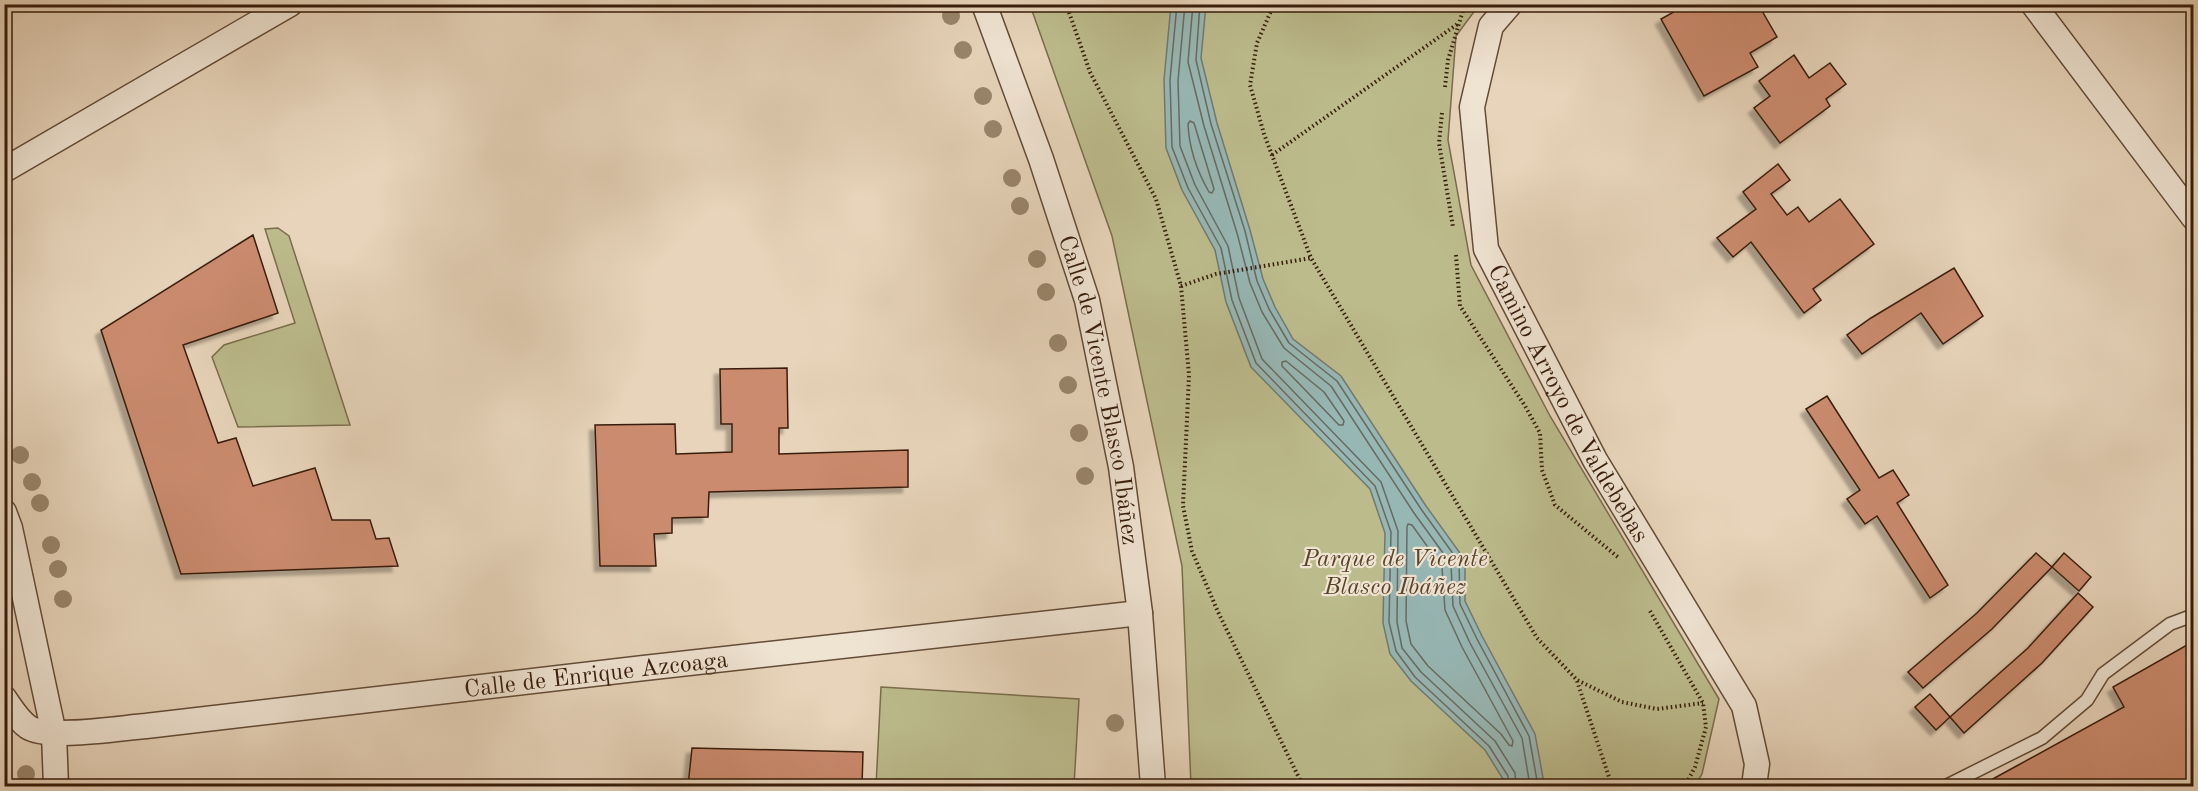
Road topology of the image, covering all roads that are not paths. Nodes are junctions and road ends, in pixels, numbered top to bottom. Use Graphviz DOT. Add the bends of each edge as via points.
graph roads {
  1 [pos="290,4"];
  2 [pos="984,4"];
  3 [pos="1510,4"];
  4 [pos="2032,4"];
  5 [pos="4,170"];
  6 [pos="2193,218"];
  7 [pos="4,512"];
  8 [pos="1140,614"];
  9 [pos="2193,615"];
  10 [pos="4,698"];
  11 [pos="54,734"];
  12 [pos="56,786"];
  13 [pos="1153,786"];
  14 [pos="1754,786"];
  15 [pos="1946,786"];
  1 -- 5 [label="street"];
  2 -- 8 [label="street, Calle de Vicente Blasco Ibáñez" via="1087,300 1121,467"];
  3 -- 14 [label="street, Camino Arroyo de Valdebebas" via="1491,26 1472,107 1486,249 1595,460 1744,706 1757,764"];
  4 -- 6 [label="street"];
  7 -- 11 [label="street"];
  8 -- 11 [label="street, Calle de Enrique Azcoaga"];
  8 -- 13 [label="street, Calle de Vicente Blasco Ibáñez"];
  9 -- 15 [label="lane" via="2170,624 2103,674 2087,700 2042,738"];
  10 -- 11 [label="street" via="30,729"];
  11 -- 12 [label="street"];
}
